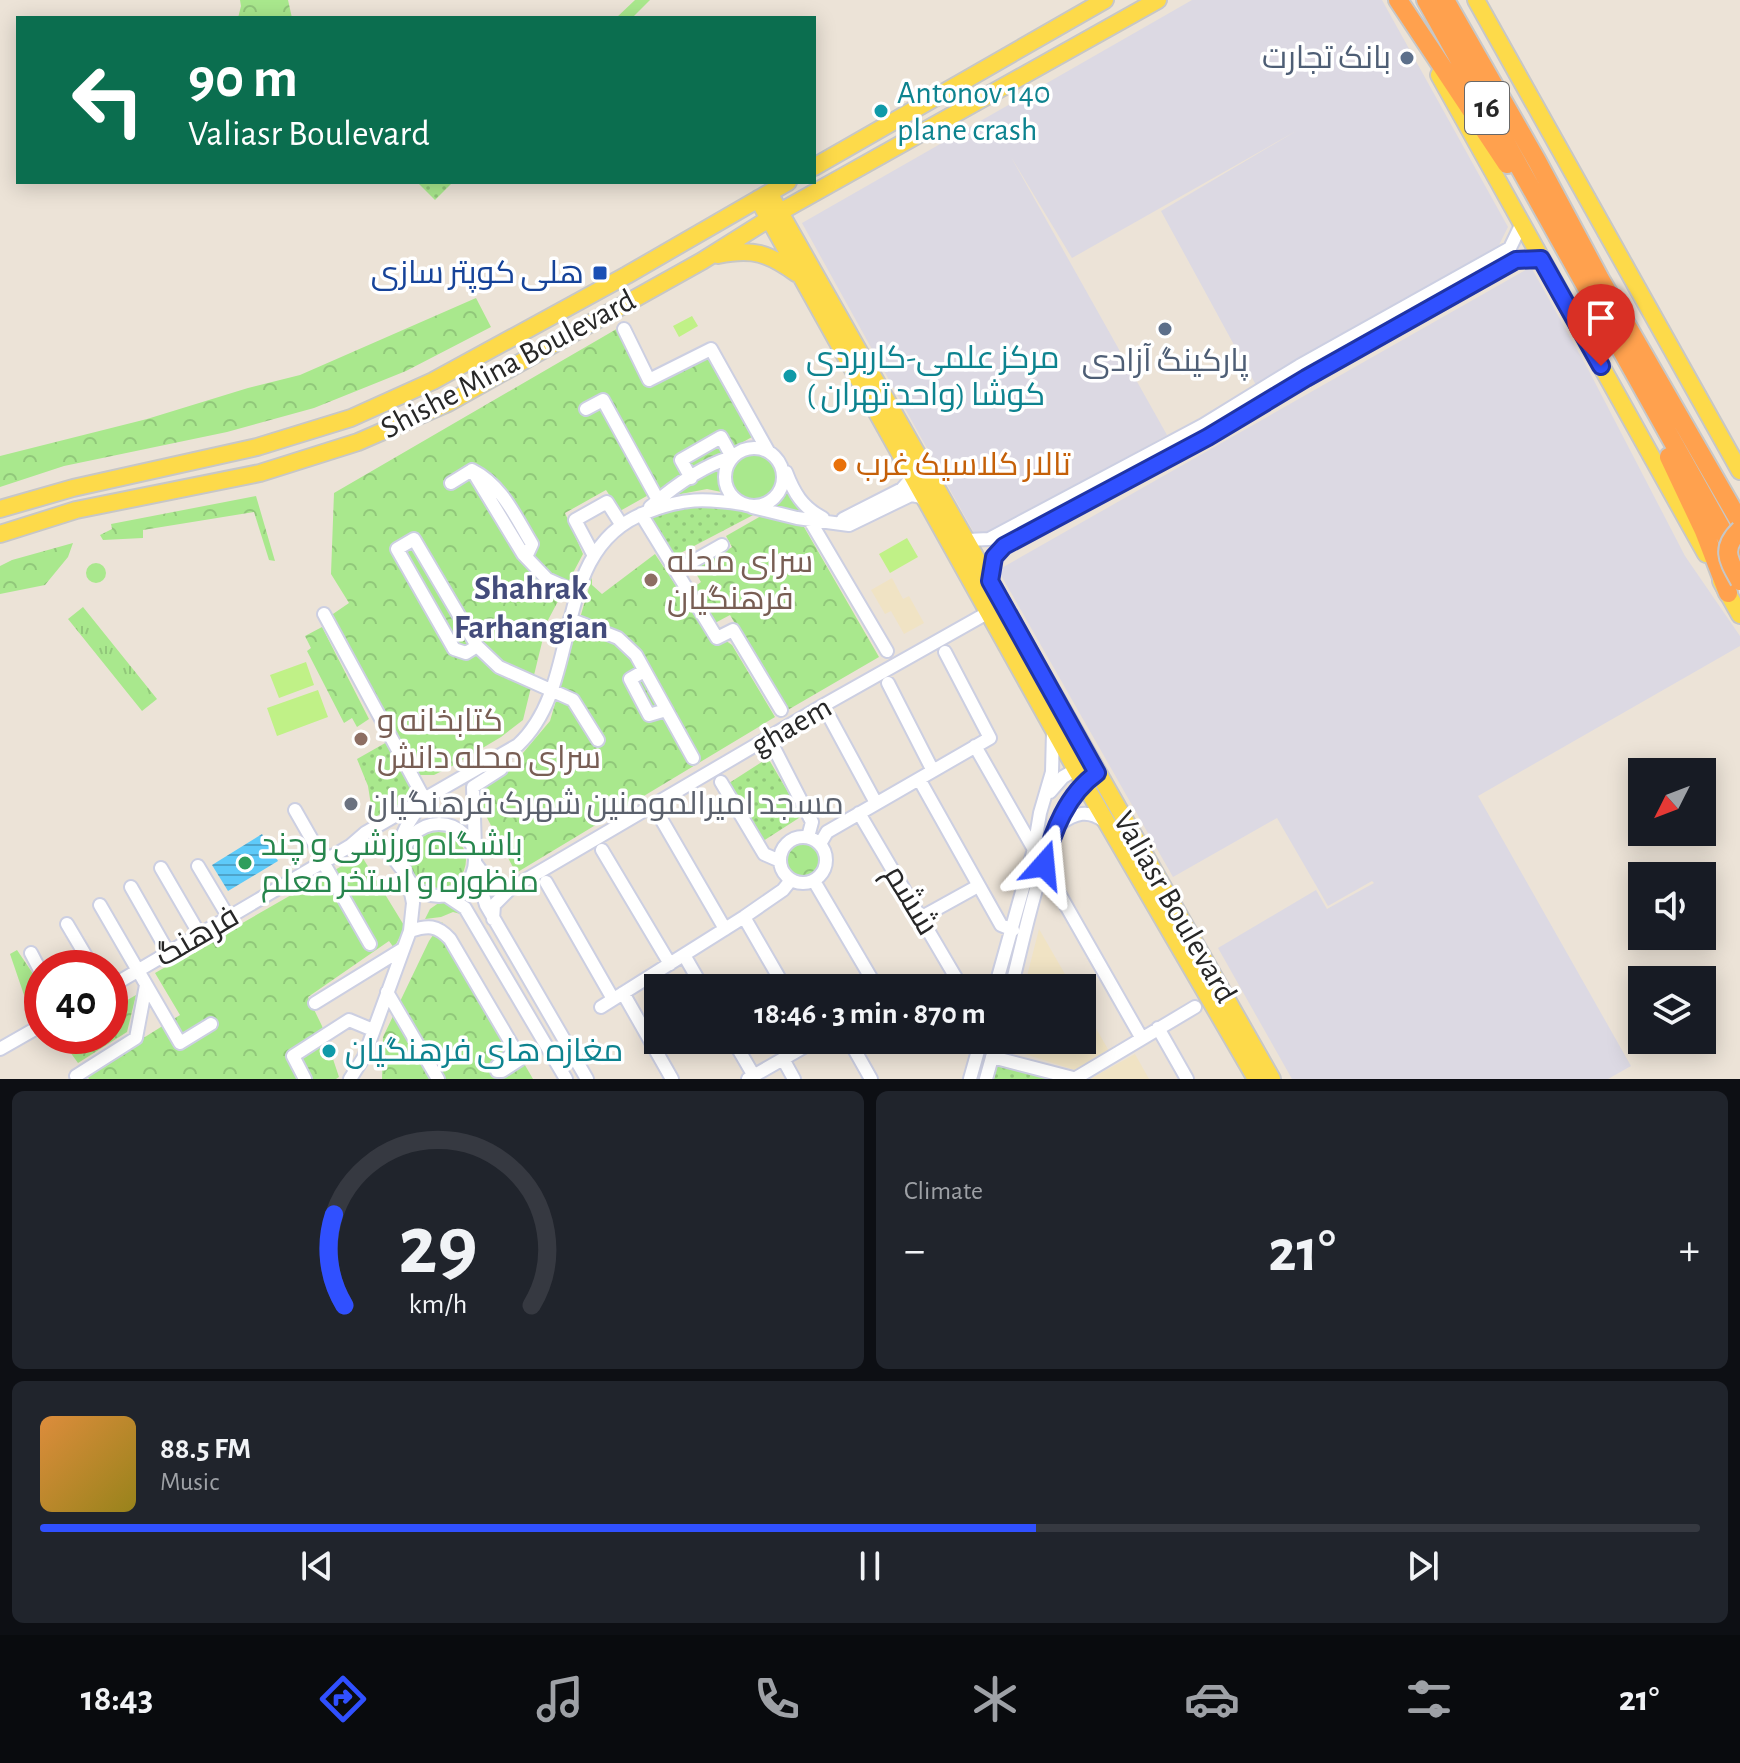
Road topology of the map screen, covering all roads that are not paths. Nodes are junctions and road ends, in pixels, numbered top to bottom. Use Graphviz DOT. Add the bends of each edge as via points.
graph roads {
  1 [pos="1105,0"];
  2 [pos="1158,0"];
  3 [pos="1398,0"];
  4 [pos="1426,0"];
  5 [pos="1445,0"];
  6 [pos="1476,0"];
  7 [pos="816,166"];
  8 [pos="785,184"];
  9 [pos="764,196"];
  10 [pos="774,215"];
  11 [pos="1548,217"];
  12 [pos="1522,223"];
  13 [pos="1513,254"];
  14 [pos="1541,259"];
  15 [pos="702,261"];
  16 [pos="801,277"];
  17 [pos="624,329"];
  18 [pos="1302,372"];
  19 [pos="1644,391"];
  20 [pos="586,409"];
  21 [pos="359,415"];
  22 [pos="367,438"];
  23 [pos="768,451"];
  24 [pos="732,457"];
  25 [pos="780,463"];
  26 [pos="916,467"];
  27 [pos="1740,471"];
  28 [pos="691,478"];
  29 [pos="451,483"];
  30 [pos="904,493"];
  31 [pos="931,499"];
  32 [pos="658,500"];
  33 [pos="748,505"];
  34 [pos="0,509"];
  35 [pos="641,514"];
  36 [pos="809,519"];
  37 [pos="1740,522"];
  38 [pos="833,523"];
  39 [pos="621,524"];
  40 [pos="1740,530"];
  41 [pos="0,534"];
  42 [pos="967,540"];
  43 [pos="722,545"];
  44 [pos="593,554"];
  45 [pos="1740,562"];
  46 [pos="676,571"];
  47 [pos="990,581"];
  48 [pos="1734,587"];
  49 [pos="578,593"];
  50 [pos="989,612"];
  51 [pos="324,614"];
  52 [pos="1740,615"];
  53 [pos="570,619"];
  54 [pos="477,646"];
  55 [pos="887,651"];
  56 [pos="945,652"];
  57 [pos="888,683"];
  58 [pos="552,691"];
  59 [pos="781,710"];
  60 [pos="830,718"];
  61 [pos="1054,728"];
  62 [pos="598,740"];
  63 [pos="975,746"];
  64 [pos="775,750"];
  65 [pos="506,753"];
  66 [pos="693,758"];
  67 [pos="933,771"];
  68 [pos="1087,771"];
  69 [pos="465,775"];
  70 [pos="919,779"];
  71 [pos="721,782"];
  72 [pos="473,787"];
  73 [pos="425,800"];
  74 [pos="876,803"];
  75 [pos="295,810"];
  76 [pos="859,813"];
  77 [pos="1040,813"];
  78 [pos="660,817"];
  79 [pos="1060,820"];
  80 [pos="1109,825"];
  81 [pos="808,837"];
  82 [pos="820,844"];
  83 [pos="350,846"];
  84 [pos="1034,849"];
  85 [pos="602,850"];
  86 [pos="327,860"];
  87 [pos="780,861"];
  88 [pos="475,862"];
  89 [pos="1044,865"];
  90 [pos="198,866"];
  91 [pos="161,868"];
  92 [pos="405,873"];
  93 [pos="791,880"];
  94 [pos="814,881"];
  95 [pos="546,882"];
  96 [pos="978,886"];
  97 [pos="131,887"];
  98 [pos="510,889"];
  99 [pos="442,896"];
  100 [pos="100,905"];
  101 [pos="744,917"];
  102 [pos="922,917"];
  103 [pos="229,918"];
  104 [pos="493,919"];
  105 [pos="67,924"];
  106 [pos="411,925"];
  107 [pos="725,929"];
  108 [pos="1013,930"];
  109 [pos="200,935"];
  110 [pos="370,944"];
  111 [pos="82,950"];
  112 [pos="401,950"];
  113 [pos="168,952"];
  114 [pos="684,955"];
  115 [pos="670,964"];
  116 [pos="137,970"];
  117 [pos="695,974"];
  118 [pos="777,974"];
  119 [pos="869,974"];
  120 [pos="954,974"];
  121 [pos="999,974"];
  122 [pos="1015,974"];
  123 [pos="128,976"];
  124 [pos="146,985"];
  125 [pos="387,992"];
  126 [pos="618,996"];
  127 [pos="315,1003"];
  128 [pos="601,1007"];
  129 [pos="1195,1007"];
  130 [pos="211,1024"];
  131 [pos="1158,1028"];
  132 [pos="373,1030"];
  133 [pos="24,1035"];
  134 [pos="1141,1037"];
  135 [pos="0,1049"];
  136 [pos="740,1054"];
  137 [pos="791,1054"];
  138 [pos="857,1054"];
  139 [pos="977,1054"];
  140 [pos="993,1054"];
  141 [pos="992,1057"];
  142 [pos="783,1059"];
  143 [pos="497,1066"];
  144 [pos="751,1077"];
  145 [pos="1076,1078"];
  146 [pos="78,1079"];
  147 [pos="305,1079"];
  148 [pos="350,1079"];
  149 [pos="438,1079"];
  150 [pos="566,1079"];
  151 [pos="587,1079"];
  152 [pos="672,1079"];
  153 [pos="794,1079"];
  154 [pos="871,1079"];
  155 [pos="970,1079"];
  156 [pos="986,1079"];
  157 [pos="1187,1079"];
  158 [pos="1256,1079"];
  159 [pos="1272,1079"];
  1 -- 7 [label="main road"];
  2 -- 10 [label="main road, Shishe Mina Boulevard"];
  3 -- 11 [label="highway" via="1493,145"];
  3 -- 12 [label="main road"];
  4 -- 11 [label="highway, 16"];
  5 -- 37 [label="highway, 16"];
  6 -- 27 [label="main road"];
  8 -- 9 [label="main road, Shishe Mina Boulevard"];
  9 -- 10 [label="main road, Valiasr Boulevard"];
  9 -- 21 [label="main road, Shishe Mina Boulevard" via="447,373"];
  10 -- 15 [label="main road, Shishe Mina Boulevard"];
  10 -- 16 [label="main road, Valiasr Boulevard"];
  10 -- 26 [label="main road, Valiasr Boulevard"];
  11 -- 19 [label="highway, 16"];
  12 -- 13 [label="street"];
  12 -- 14 [label="main road"];
  13 -- 14 [label="street"];
  13 -- 18 [label="street"];
  14 -- 48 [label="main road"];
  15 -- 16 [label="main road" via="756,252"];
  15 -- 22 [label="main road, Shishe Mina Boulevard" via="448,403"];
  16 -- 26 [label="main road, Valiasr Boulevard"];
  17 -- 23 [label="street" via="649,380 711,349"];
  18 -- 42 [label="street" via="989,539"];
  18 -- 47 [label="street" via="1208,437 1004,546 994,557"];
  19 -- 45 [label="highway, 16"];
  19 -- 48 [label="highway" via="1658,435"];
  20 -- 32 [label="street" via="603,400"];
  21 -- 22 [label="main road"];
  21 -- 34 [label="main road, Shishe Mina Boulevard" via="257,447"];
  22 -- 41 [label="main road, Shishe Mina Boulevard" via="260,473 76,510"];
  23 -- 24 [label="street, فرهنگ" via="748,448"];
  23 -- 25 [label="street"];
  24 -- 28 [label="street, فرهنگ"];
  24 -- 28 [label="street" via="721,437 681,460"];
  24 -- 33 [label="street" via="725,484 733,497"];
  25 -- 33 [label="street" via="779,491 765,504"];
  25 -- 38 [label="street" via="806,510"];
  26 -- 30 [label="street"];
  26 -- 31 [label="main road, Valiasr Boulevard"];
  28 -- 32 [label="street, فرهنگ"];
  29 -- 49 [label="street" via="472,470 486,477 532,544 526,557 547,579"];
  30 -- 31 [label="street"];
  30 -- 38 [label="street, فرهنگ" via="849,525"];
  31 -- 42 [label="main road, Valiasr Boulevard"];
  31 -- 50 [label="main road, Valiasr Boulevard"];
  32 -- 35 [label="street, فرهنگ"];
  33 -- 35 [label="street, فرهنگ" via="678,500"];
  33 -- 36 [label="street, فرهنگ"];
  35 -- 39 [label="street, فرهنگ"];
  35 -- 46 [label="street"];
  36 -- 38 [label="street, فرهنگ"];
  36 -- 55 [label="street"];
  39 -- 44 [label="street, فرهنگ"];
  39 -- 44 [label="street" via="607,502 575,520"];
  40 -- 48 [label="highway, bridge" via="1727,550"];
  42 -- 47 [label="main road, Valiasr Boulevard"];
  43 -- 46 [label="street"];
  44 -- 49 [label="street, فرهنگ"];
  46 -- 59 [label="street" via="717,638 733,630"];
  47 -- 68 [label="main road, Valiasr Boulevard"];
  48 -- 52 [label="main road"];
  49 -- 53 [label="street, فرهنگ"];
  50 -- 61 [label="main road, Valiasr Boulevard"];
  50 -- 98 [label="street, ghaem"];
  51 -- 73 [label="street"];
  53 -- 58 [label="street, فرهنگ"];
  53 -- 66 [label="street" via="618,638 636,655 644,671 630,679 649,715 666,710"];
  54 -- 54 [label="street" via="414,539 397,549 454,649 466,653"];
  54 -- 58 [label="street" via="499,667"];
  56 -- 63 [label="street" via="990,738"];
  57 -- 67 [label="street"];
  58 -- 62 [label="street" via="573,700"];
  58 -- 65 [label="street, فرهنگ" via="529,735"];
  60 -- 74 [label="street"];
  61 -- 68 [label="main road, Valiasr Boulevard"];
  61 -- 77 [label="street" via="1052,772"];
  63 -- 67 [label="street"];
  63 -- 84 [label="street"];
  64 -- 81 [label="street" via="812,822"];
  65 -- 69 [label="street, فرهنگ"];
  65 -- 72 [label="street" via="501,769"];
  67 -- 70 [label="street"];
  68 -- 77 [label="street" via="1056,784"];
  68 -- 79 [label="street"];
  68 -- 80 [label="main road, Valiasr Boulevard"];
  68 -- 159 [label="main road, Valiasr Boulevard"];
  69 -- 72 [label="street"];
  69 -- 73 [label="street, فرهنگ"];
  70 -- 74 [label="street"];
  70 -- 96 [label="street"];
  71 -- 87 [label="street" via="764,854"];
  72 -- 88 [label="street"];
  73 -- 83 [label="street, فرهنگ"];
  73 -- 92 [label="street" via="401,839"];
  74 -- 76 [label="street"];
  75 -- 86 [label="street"];
  76 -- 82 [label="street" via="827,832"];
  76 -- 102 [label="street, ششم"];
  77 -- 79 [label="street" via="1057,804"];
  77 -- 84 [label="street"];
  78 -- 107 [label="street"];
  79 -- 80 [label="street" via="1088,813"];
  79 -- 89 [label="street"];
  80 -- 158 [label="main road, Valiasr Boulevard"];
  81 -- 82 [label="street"];
  81 -- 87 [label="street" via="788,843"];
  82 -- 94 [label="street" via="827,864"];
  83 -- 86 [label="street, فرهنگ"];
  83 -- 92 [label="street" via="375,844"];
  84 -- 89 [label="street"];
  84 -- 108 [label="street"];
  85 -- 115 [label="street"];
  86 -- 103 [label="street, فرهنگ"];
  86 -- 110 [label="street"];
  87 -- 93 [label="street"];
  88 -- 92 [label="street" via="469,840 456,829 430,825 409,840 402,856"];
  88 -- 98 [label="street" via="490,882"];
  88 -- 99 [label="street" via="462,889"];
  88 -- 104 [label="street"];
  89 -- 122 [label="street"];
  89 -- 134 [label="street"];
  90 -- 103 [label="street"];
  91 -- 109 [label="street"];
  92 -- 99 [label="street" via="420,892"];
  92 -- 106 [label="street"];
  93 -- 94 [label="street"];
  93 -- 101 [label="street"];
  94 -- 119 [label="street"];
  95 -- 126 [label="street"];
  96 -- 102 [label="street"];
  96 -- 108 [label="street" via="1001,925"];
  97 -- 113 [label="street"];
  98 -- 104 [label="street" via="494,905"];
  99 -- 106 [label="street" via="427,901"];
  99 -- 150 [label="street" via="465,908"];
  100 -- 116 [label="street"];
  101 -- 107 [label="street"];
  101 -- 118 [label="street"];
  102 -- 120 [label="street, ششم"];
  103 -- 109 [label="street, فرهنگ"];
  104 -- 151 [label="street"];
  105 -- 111 [label="street"];
  106 -- 112 [label="street"];
  106 -- 143 [label="street" via="435,926 450,939 514,1049"];
  107 -- 114 [label="street"];
  108 -- 121 [label="street"];
  109 -- 113 [label="street, فرهنگ"];
  112 -- 125 [label="street"];
  112 -- 127 [label="street"];
  113 -- 116 [label="street, فرهنگ"];
  114 -- 115 [label="street"];
  114 -- 117 [label="street"];
  115 -- 126 [label="street"];
  116 -- 123 [label="street, فرهنگ"];
  116 -- 124 [label="street, فرهنگ"];
  124 -- 130 [label="street, فرهنگ" via="180,1043"];
  124 -- 146 [label="street" via="136,1038"];
  125 -- 132 [label="street"];
  125 -- 149 [label="street"];
  126 -- 128 [label="street"];
  126 -- 152 [label="street"];
  129 -- 131 [label="street"];
  131 -- 134 [label="street"];
  131 -- 157 [label="street"];
  132 -- 147 [label="street" via="349,1020 293,1056"];
  132 -- 148 [label="street"];
  133 -- 135 [label="street"];
  134 -- 145 [label="street"];
  136 -- 144 [label="street"];
  137 -- 142 [label="street"];
  138 -- 154 [label="street"];
  139 -- 155 [label="street"];
  140 -- 141 [label="street"];
  141 -- 145 [label="street"];
  141 -- 156 [label="street"];
  142 -- 144 [label="street"];
  142 -- 153 [label="street"];
}
